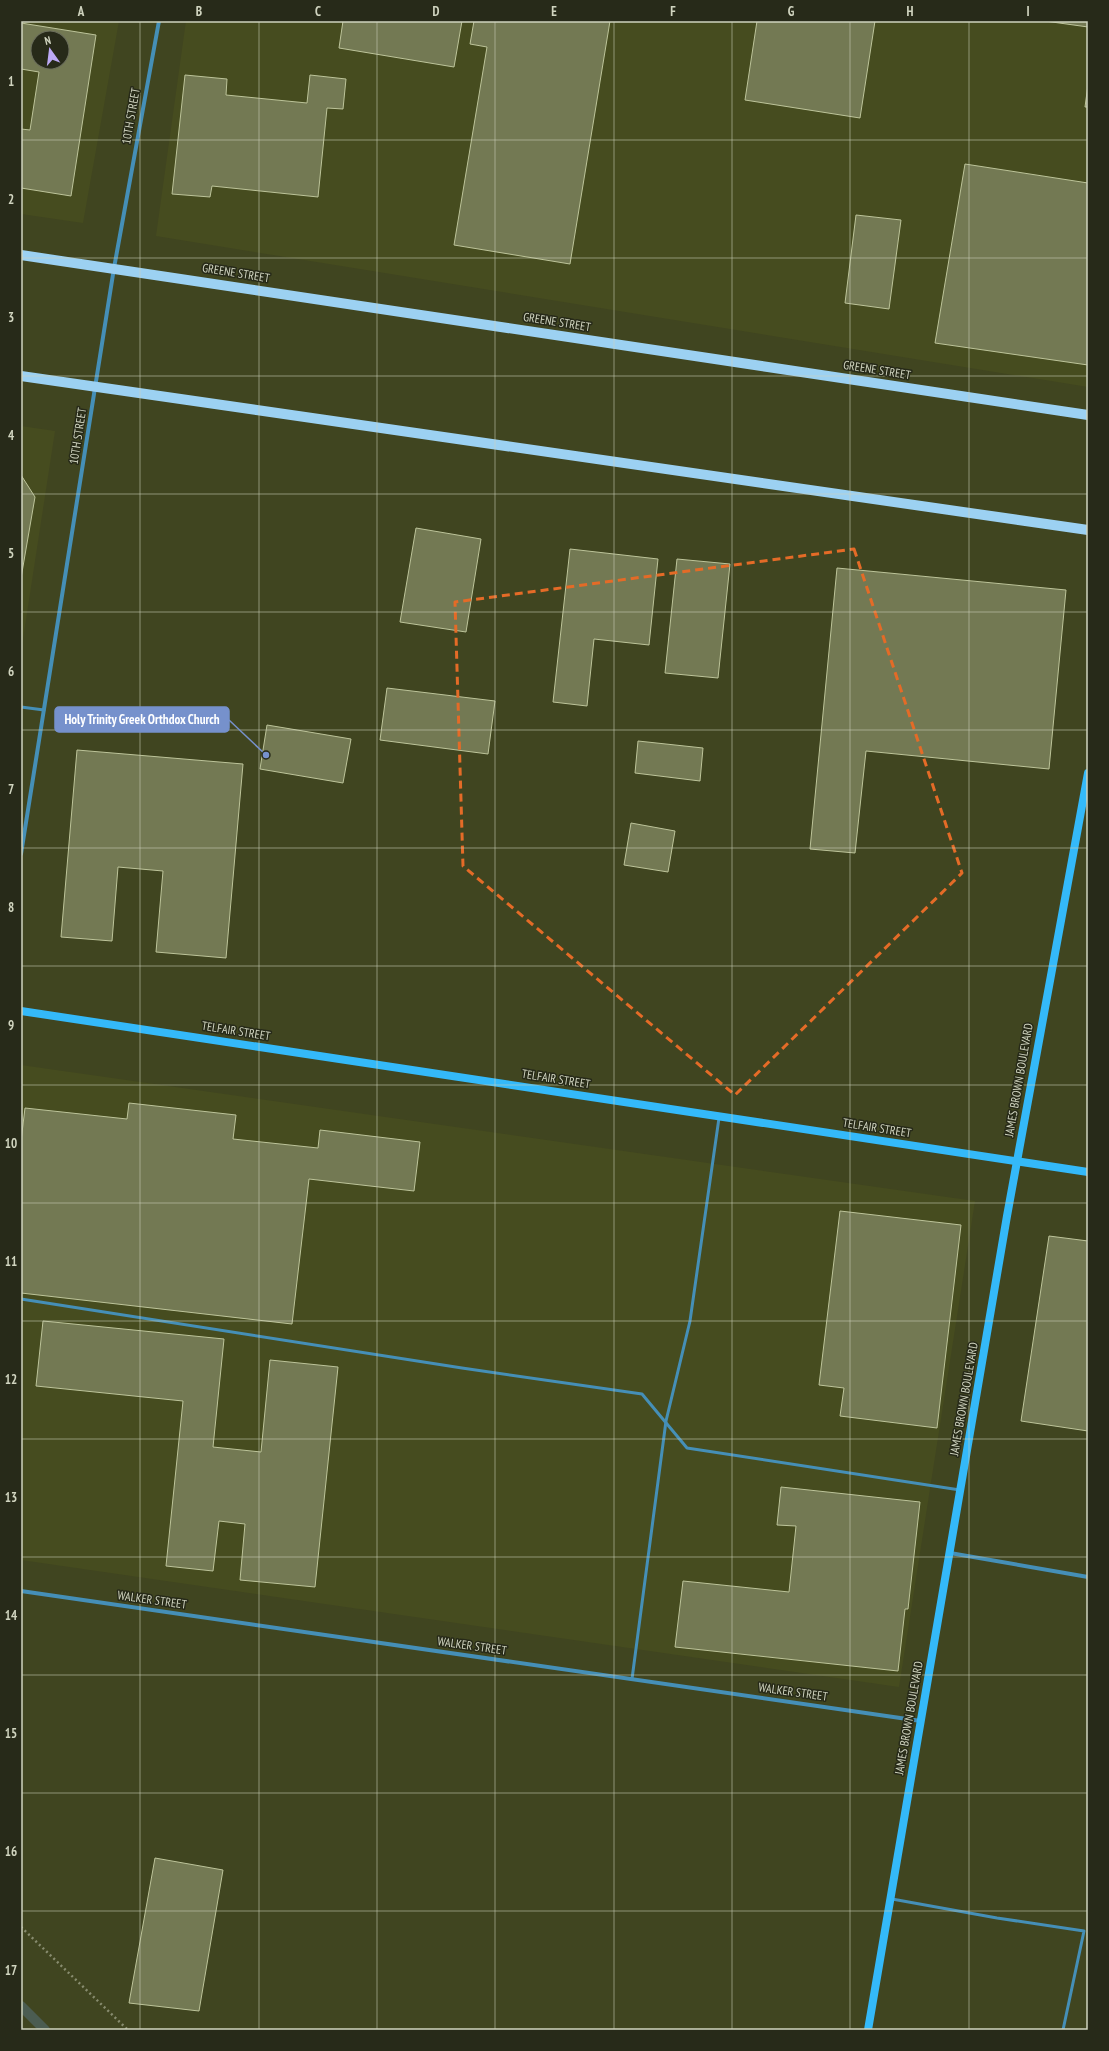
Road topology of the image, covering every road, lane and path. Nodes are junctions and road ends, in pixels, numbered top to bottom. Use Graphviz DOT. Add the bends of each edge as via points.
graph roads {
  1 [pos="159,21"];
  2 [pos="21,256"];
  3 [pos="114,268"];
  4 [pos="21,376"];
  5 [pos="96,387"];
  6 [pos="1088,415"];
  7 [pos="1088,530"];
  8 [pos="21,707"];
  9 [pos="44,710"];
  10 [pos="1088,773"];
  11 [pos="21,854"];
  12 [pos="21,1011"];
  13 [pos="720,1116"];
  14 [pos="1016,1161"];
  15 [pos="1088,1172"];
  16 [pos="21,1299"];
  17 [pos="666,1422"];
  18 [pos="960,1490"];
  19 [pos="950,1553"];
  20 [pos="1088,1577"];
  21 [pos="21,1591"];
  22 [pos="632,1679"];
  23 [pos="921,1721"];
  24 [pos="890,1899"];
  25 [pos="21,1927"];
  26 [pos="128,2030"];
  27 [pos="868,2030"];
  28 [pos="1063,2030"];
  1 -- 3 [label="street, 10TH STREET"];
  2 -- 3 [label="main road, GREENE STREET"];
  3 -- 5 [label="street, 10TH STREET"];
  3 -- 6 [label="main road, GREENE STREET"];
  4 -- 5 [label="main road"];
  5 -- 7 [label="main road"];
  5 -- 9 [label="street, 10TH STREET"];
  8 -- 9 [label="lane"];
  9 -- 11 [label="street, 10TH STREET"];
  10 -- 14 [label="street, JAMES BROWN BOULEVARD"];
  12 -- 13 [label="street, TELFAIR STREET"];
  13 -- 14 [label="street, TELFAIR STREET"];
  13 -- 17 [label="lane" via="690,1321"];
  14 -- 15 [label="street, TELFAIR STREET"];
  14 -- 18 [label="street, JAMES BROWN BOULEVARD"];
  16 -- 17 [label="lane" via="642,1394"];
  17 -- 18 [label="lane" via="687,1448"];
  17 -- 22 [label="lane"];
  18 -- 19 [label="street, JAMES BROWN BOULEVARD"];
  19 -- 20 [label="street"];
  19 -- 23 [label="street, JAMES BROWN BOULEVARD"];
  21 -- 22 [label="street, WALKER STREET"];
  22 -- 23 [label="street, WALKER STREET"];
  23 -- 24 [label="street, JAMES BROWN BOULEVARD"];
  24 -- 27 [label="street, JAMES BROWN BOULEVARD"];
  24 -- 28 [label="lane" via="1084,1931"];
  25 -- 26 [label="path"];
}
